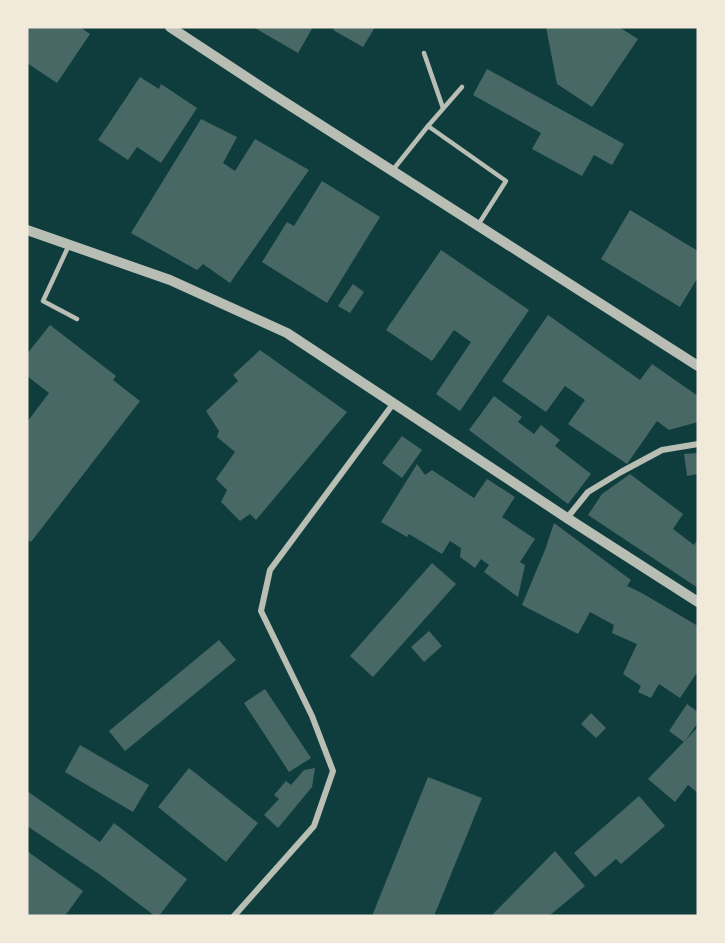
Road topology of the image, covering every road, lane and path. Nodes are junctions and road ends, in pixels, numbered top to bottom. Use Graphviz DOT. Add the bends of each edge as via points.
graph roads {
  1 [pos="170,27"];
  2 [pos="424,52"];
  3 [pos="462,87"];
  4 [pos="443,108"];
  5 [pos="428,126"];
  6 [pos="392,171"];
  7 [pos="478,225"];
  8 [pos="27,230"];
  9 [pos="69,244"];
  10 [pos="77,319"];
  11 [pos="698,366"];
  12 [pos="393,404"];
  13 [pos="698,444"];
  14 [pos="567,518"];
  15 [pos="698,602"];
  16 [pos="234,916"];
  1 -- 6 [label="street"];
  2 -- 4 [label="lane"];
  3 -- 4 [label="lane"];
  4 -- 5 [label="lane"];
  5 -- 6 [label="lane"];
  5 -- 7 [label="lane" via="506,181"];
  6 -- 7 [label="street"];
  7 -- 11 [label="street"];
  8 -- 9 [label="street"];
  9 -- 10 [label="lane" via="43,301"];
  9 -- 12 [label="street" via="170,280 287,333"];
  12 -- 14 [label="street"];
  12 -- 16 [label="street" via="270,570 261,611 312,716 333,771 314,826"];
  13 -- 14 [label="street" via="662,450 621,472 588,492"];
  14 -- 15 [label="street"];
}
